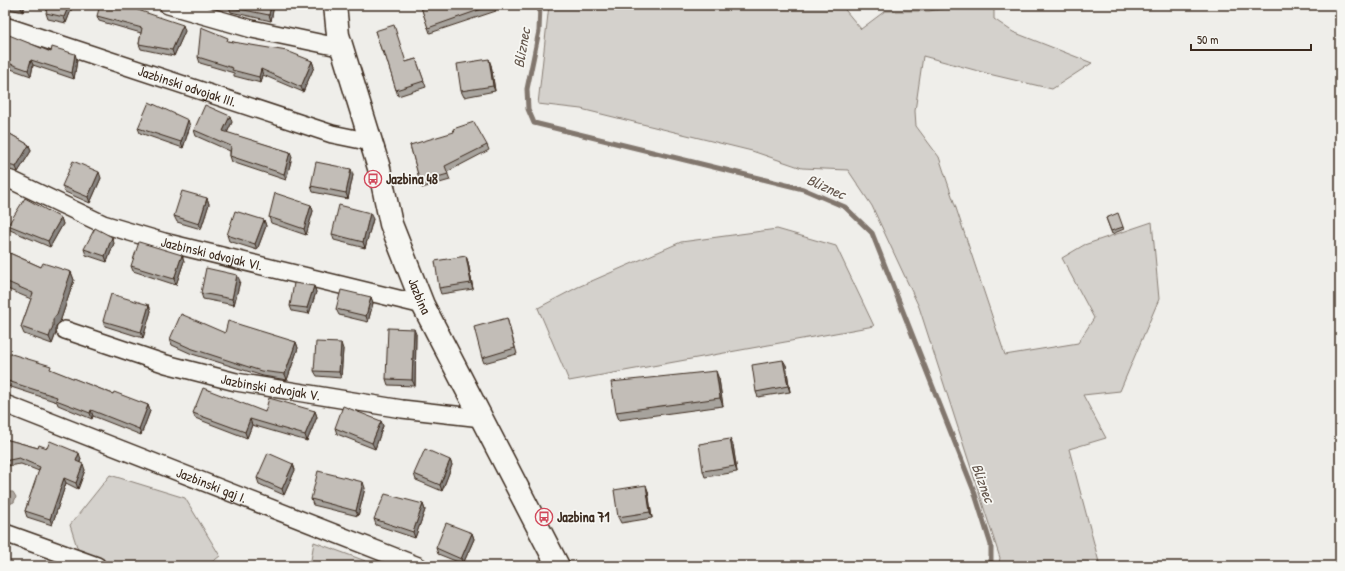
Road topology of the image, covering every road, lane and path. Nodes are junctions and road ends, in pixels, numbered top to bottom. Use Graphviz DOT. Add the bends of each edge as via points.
graph roads {
  1 [pos="168,5"];
  2 [pos="335,5"];
  3 [pos="5,26"];
  4 [pos="343,48"];
  5 [pos="371,142"];
  6 [pos="9,179"];
  7 [pos="423,305"];
  8 [pos="65,330"];
  9 [pos="5,404"];
  10 [pos="482,418"];
  11 [pos="5,533"];
  12 [pos="97,566"];
  13 [pos="418,566"];
  14 [pos="558,566"];
  1 -- 4 [label="street" via="252,29"];
  2 -- 4 [label="street, Jazbina" via="338,35"];
  3 -- 5 [label="street, Jazbinski odvojak III." via="332,134"];
  4 -- 5 [label="street, Jazbina"];
  5 -- 7 [label="street, Jazbina" via="391,224"];
  6 -- 7 [label="street, Jazbinski odvojak VI." via="103,224 164,242"];
  7 -- 10 [label="street, Jazbina"];
  8 -- 10 [label="street, Jazbinski odvojak V." via="166,364 236,382 402,409"];
  9 -- 13 [label="street, Jazbinski gaj I."];
  10 -- 14 [label="street, Jazbina"];
  11 -- 12 [label="street"];
}
